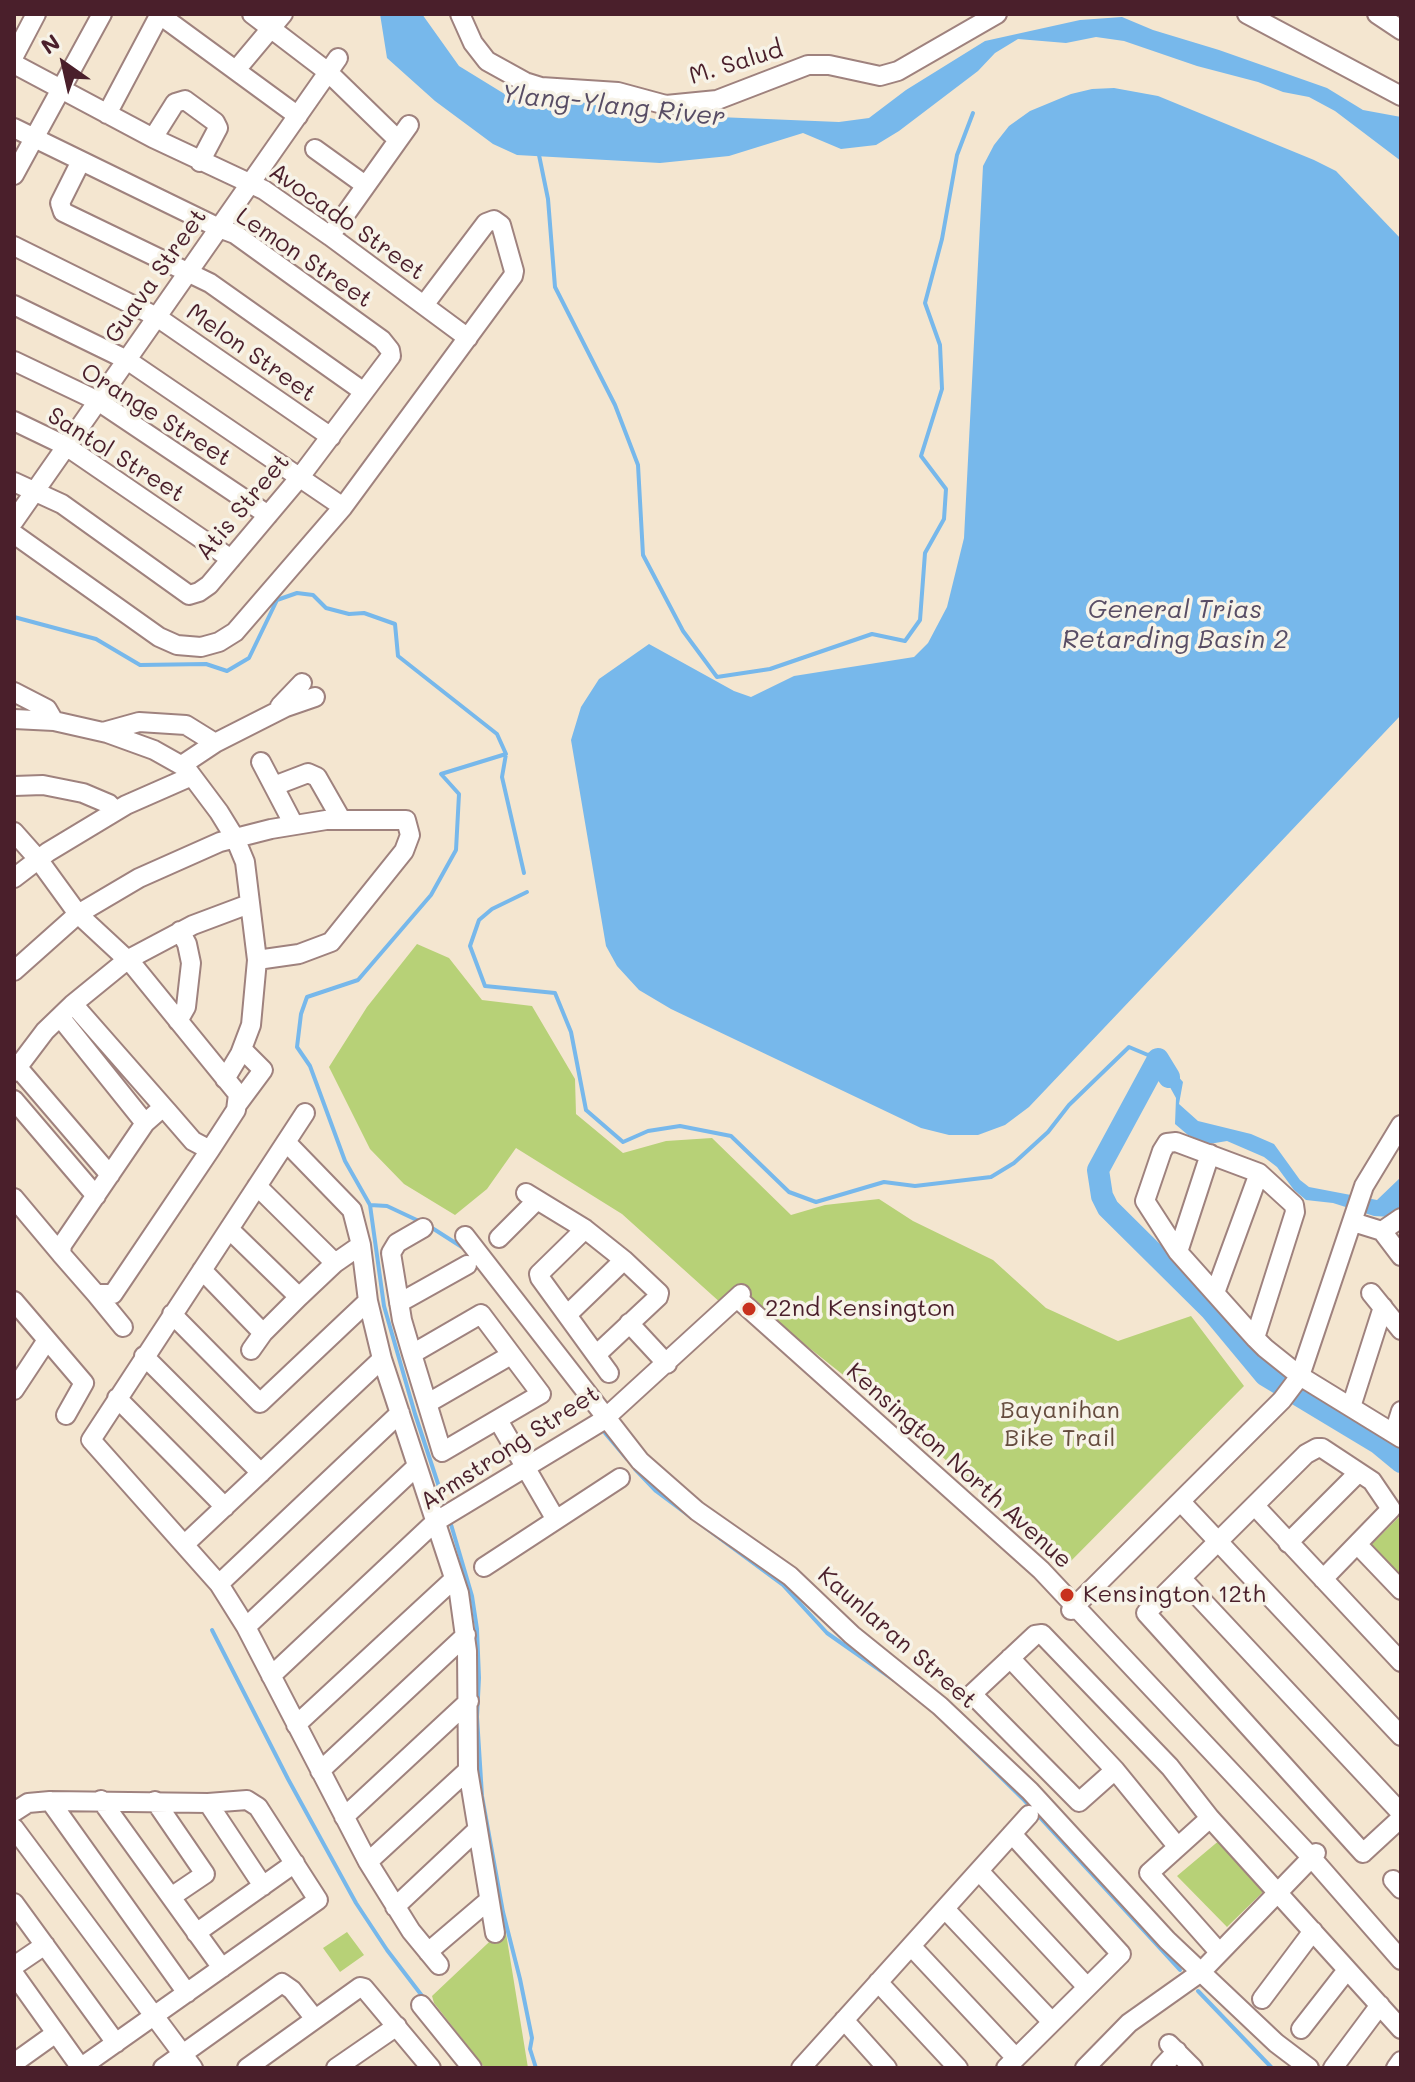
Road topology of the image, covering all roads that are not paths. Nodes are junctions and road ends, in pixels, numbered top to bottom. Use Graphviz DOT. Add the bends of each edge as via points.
graph roads {
  1 [pos="36,14"];
  2 [pos="102,14"];
  3 [pos="160,14"];
  4 [pos="252,14"];
  5 [pos="460,14"];
  6 [pos="997,14"];
  7 [pos="1247,14"];
  8 [pos="1377,14"];
  9 [pos="276,21"];
  10 [pos="1401,30"];
  11 [pos="14,56"];
  12 [pos="14,64"];
  13 [pos="333,65"];
  14 [pos="236,70"];
  15 [pos="60,89"];
  16 [pos="1401,96"];
  17 [pos="107,114"];
  18 [pos="298,116"];
  19 [pos="409,125"];
  20 [pos="14,128"];
  21 [pos="34,138"];
  22 [pos="153,138"];
  23 [pos="398,140"];
  24 [pos="315,149"];
  25 [pos="81,161"];
  26 [pos="200,162"];
  27 [pos="14,175"];
  28 [pos="251,183"];
  29 [pos="365,185"];
  30 [pos="219,228"];
  31 [pos="330,236"];
  32 [pos="14,246"];
  33 [pos="188,273"];
  34 [pos="14,305"];
  35 [pos="424,305"];
  36 [pos="157,317"];
  37 [pos="468,338"];
  38 [pos="390,350"];
  39 [pos="127,360"];
  40 [pos="14,361"];
  41 [pos="364,392"];
  42 [pos="98,401"];
  43 [pos="14,421"];
  44 [pos="331,437"];
  45 [pos="66,446"];
  46 [pos="300,477"];
  47 [pos="14,482"];
  48 [pos="35,492"];
  49 [pos="343,507"];
  50 [pos="268,515"];
  51 [pos="14,521"];
  52 [pos="14,534"];
  53 [pos="231,559"];
  54 [pos="308,690"];
  55 [pos="14,692"];
  56 [pos="14,719"];
  57 [pos="54,721"];
  58 [pos="103,732"];
  59 [pos="215,743"];
  60 [pos="261,762"];
  61 [pos="187,771"];
  62 [pos="14,786"];
  63 [pos="274,786"];
  64 [pos="116,811"];
  65 [pos="341,819"];
  66 [pos="294,825"];
  67 [pos="14,832"];
  68 [pos="235,838"];
  69 [pos="38,859"];
  70 [pos="14,878"];
  71 [pos="249,904"];
  72 [pos="78,914"];
  73 [pos="180,931"];
  74 [pos="127,960"];
  75 [pos="257,960"];
  76 [pos="14,971"];
  77 [pos="66,1010"];
  78 [pos="178,1021"];
  79 [pos="242,1049"];
  80 [pos="15,1067"];
  81 [pos="225,1079"];
  82 [pos="14,1100"];
  83 [pos="237,1105"];
  84 [pos="167,1111"];
  85 [pos="305,1113"];
  86 [pos="145,1123"];
  87 [pos="1401,1125"];
  88 [pos="286,1142"];
  89 [pos="210,1150"];
  90 [pos="1210,1154"];
  91 [pos="1259,1173"];
  92 [pos="110,1175"];
  93 [pos="257,1186"];
  94 [pos="96,1196"];
  95 [pos="14,1198"];
  96 [pos="1401,1218"];
  97 [pos="1354,1219"];
  98 [pos="423,1228"];
  99 [pos="229,1229"];
  100 [pos="585,1229"];
  101 [pos="1382,1231"];
  102 [pos="465,1236"];
  103 [pos="499,1238"];
  104 [pos="361,1245"];
  105 [pos="1178,1252"];
  106 [pos="61,1254"];
  107 [pos="1401,1256"];
  108 [pos="624,1260"];
  109 [pos="335,1263"];
  110 [pos="467,1265"];
  111 [pos="202,1270"];
  112 [pos="1215,1293"];
  113 [pos="96,1294"];
  114 [pos="739,1296"];
  115 [pos="299,1297"];
  116 [pos="14,1301"];
  117 [pos="368,1301"];
  118 [pos="399,1303"];
  119 [pos="172,1314"];
  120 [pos="567,1315"];
  121 [pos="629,1323"];
  122 [pos="123,1327"];
  123 [pos="1401,1330"];
  124 [pos="263,1333"];
  125 [pos="1255,1338"];
  126 [pos="47,1340"];
  127 [pos="251,1350"];
  128 [pos="412,1354"];
  129 [pos="511,1355"];
  130 [pos="596,1355"];
  131 [pos="144,1356"];
  132 [pos="382,1359"];
  133 [pos="667,1364"];
  134 [pos="609,1373"];
  135 [pos="1299,1378"];
  136 [pos="16,1380"];
  137 [pos="117,1398"];
  138 [pos="428,1403"];
  139 [pos="1351,1407"];
  140 [pos="1401,1411"];
  141 [pos="400,1413"];
  142 [pos="66,1415"];
  143 [pos="605,1418"];
  144 [pos="498,1420"];
  145 [pos="1397,1436"];
  146 [pos="417,1466"];
  147 [pos="525,1467"];
  148 [pos="261,1473"];
  149 [pos="1358,1473"];
  150 [pos="620,1478"];
  151 [pos="1181,1502"];
  152 [pos="1255,1506"];
  153 [pos="225,1507"];
  154 [pos="444,1516"];
  155 [pos="556,1520"];
  156 [pos="1218,1542"];
  157 [pos="1288,1543"];
  158 [pos="185,1544"];
  159 [pos="1357,1544"];
  160 [pos="484,1567"];
  161 [pos="454,1579"];
  162 [pos="1182,1579"];
  163 [pos="1323,1579"];
  164 [pos="219,1584"];
  165 [pos="1401,1590"];
  166 [pos="1074,1608"];
  167 [pos="246,1627"];
  168 [pos="466,1635"];
  169 [pos="1010,1658"];
  170 [pos="1401,1662"];
  171 [pos="271,1676"];
  172 [pos="469,1701"];
  173 [pos="296,1725"];
  174 [pos="1401,1736"];
  175 [pos="468,1770"];
  176 [pos="1115,1770"];
  177 [pos="320,1771"];
  178 [pos="101,1800"];
  179 [pos="50,1801"];
  180 [pos="155,1801"];
  181 [pos="208,1803"];
  182 [pos="14,1812"];
  183 [pos="1029,1815"];
  184 [pos="1401,1816"];
  185 [pos="344,1817"];
  186 [pos="1210,1818"];
  187 [pos="14,1828"];
  188 [pos="477,1830"];
  189 [pos="1012,1834"];
  190 [pos="1177,1846"];
  191 [pos="1313,1855"];
  192 [pos="368,1862"];
  193 [pos="295,1863"];
  194 [pos="979,1871"];
  195 [pos="263,1886"];
  196 [pos="1277,1891"];
  197 [pos="171,1897"];
  198 [pos="489,1900"];
  199 [pos="15,1906"];
  200 [pos="395,1907"];
  201 [pos="945,1909"];
  202 [pos="1313,1931"];
  203 [pos="196,1933"];
  204 [pos="495,1933"];
  205 [pos="45,1945"];
  206 [pos="911,1946"];
  207 [pos="1219,1952"];
  208 [pos="1401,1960"];
  209 [pos="14,1966"];
  210 [pos="222,1968"];
  211 [pos="1347,1970"];
  212 [pos="14,1974"];
  213 [pos="1193,1978"];
  214 [pos="878,1982"];
  215 [pos="1087,1987"];
  216 [pos="187,1993"];
  217 [pos="1262,1999"];
  218 [pos="421,2005"];
  219 [pos="1380,2005"];
  220 [pos="154,2016"];
  221 [pos="315,2019"];
  222 [pos="844,2020"];
  223 [pos="1052,2022"];
  224 [pos="397,2026"];
  225 [pos="1301,2029"];
  226 [pos="1401,2029"];
  227 [pos="56,2033"];
  228 [pos="116,2043"];
  229 [pos="188,2061"];
  230 [pos="1401,2061"];
  231 [pos="14,2063"];
  232 [pos="1011,2063"];
  233 [pos="809,2065"];
  234 [pos="428,2067"];
  235 [pos="81,2068"];
  236 [pos="163,2068"];
  237 [pos="247,2068"];
  238 [pos="336,2068"];
  239 [pos="472,2068"];
  240 [pos="887,2068"];
  241 [pos="958,2068"];
  242 [pos="1085,2068"];
  243 [pos="1161,2068"];
  244 [pos="1193,2068"];
  245 [pos="1309,2068"];
  246 [pos="1333,2068"];
  247 [pos="1396,2068"];
  1 -- 11 [label="street"];
  2 -- 15 [label="street"];
  3 -- 14 [label="street"];
  3 -- 17 [label="street"];
  4 -- 9 [label="street"];
  5 -- 6 [label="street, M. Salud" via="487,61 507,74 541,87 618,92 666,105 717,100 808,65 889,74"];
  7 -- 16 [label="street"];
  8 -- 10 [label="street"];
  9 -- 13 [label="street"];
  9 -- 14 [label="street"];
  12 -- 15 [label="street, Avocado Street"];
  13 -- 18 [label="street, Guava Street"];
  13 -- 23 [label="street"];
  14 -- 18 [label="street"];
  15 -- 17 [label="street, Avocado Street"];
  15 -- 21 [label="street"];
  17 -- 22 [label="street, Avocado Street"];
  18 -- 28 [label="street, Guava Street"];
  19 -- 23 [label="street"];
  20 -- 21 [label="street, Lemon Street"];
  21 -- 25 [label="street, Lemon Street"];
  21 -- 27 [label="street"];
  22 -- 26 [label="street, Avocado Street"];
  22 -- 26 [label="street" via="175,103 185,100 218,128"];
  23 -- 29 [label="street"];
  24 -- 29 [label="street"];
  25 -- 30 [label="street, Lemon Street"];
  25 -- 33 [label="street" via="60,203 63,212"];
  26 -- 28 [label="street, Avocado Street"];
  28 -- 30 [label="street, Guava Street"];
  28 -- 31 [label="street, Avocado Street"];
  29 -- 31 [label="street"];
  30 -- 33 [label="street, Guava Street"];
  30 -- 38 [label="street, Lemon Street" via="235,234"];
  31 -- 35 [label="street, Avocado Street"];
  32 -- 36 [label="street, Melon Street"];
  33 -- 36 [label="street, Guava Street"];
  33 -- 41 [label="street" via="210,283"];
  34 -- 39 [label="street"];
  35 -- 37 [label="street, Avocado Street"];
  35 -- 37 [label="street" via="486,223 494,220 504,232 513,276"];
  36 -- 39 [label="street, Guava Street"];
  36 -- 44 [label="street, Melon Street"];
  37 -- 49 [label="street"];
  38 -- 41 [label="street, Atis Street" via="388,362"];
  39 -- 42 [label="street, Guava Street"];
  39 -- 46 [label="street"];
  40 -- 42 [label="street, Orange Street"];
  41 -- 44 [label="street, Atis Street"];
  42 -- 45 [label="street, Guava Street"];
  42 -- 50 [label="street, Orange Street"];
  43 -- 45 [label="street, Santol Street"];
  44 -- 46 [label="street, Atis Street"];
  45 -- 48 [label="street, Guava Street"];
  45 -- 53 [label="street, Santol Street"];
  46 -- 49 [label="street"];
  46 -- 50 [label="street, Atis Street"];
  47 -- 48 [label="street, Atis Street"];
  48 -- 51 [label="street, Guava Street"];
  48 -- 53 [label="street, Atis Street" via="62,504 189,595 209,585"];
  49 -- 52 [label="street" via="235,632 201,647 159,637"];
  50 -- 53 [label="street, Atis Street"];
  54 -- 59 [label="street"];
  55 -- 57 [label="street" via="47,709"];
  56 -- 57 [label="street"];
  57 -- 58 [label="street"];
  58 -- 59 [label="street" via="139,722 186,725"];
  58 -- 61 [label="street" via="154,750"];
  59 -- 61 [label="street"];
  60 -- 63 [label="street"];
  61 -- 64 [label="street"];
  61 -- 68 [label="street"];
  62 -- 64 [label="street" via="83,793"];
  63 -- 65 [label="street" via="308,773 317,777"];
  63 -- 66 [label="street"];
  64 -- 69 [label="street"];
  65 -- 66 [label="street"];
  65 -- 75 [label="street" via="406,820 410,835 404,851 331,942 299,954"];
  66 -- 68 [label="street"];
  67 -- 69 [label="street"];
  68 -- 71 [label="street" via="245,862"];
  68 -- 72 [label="street" via="139,878"];
  69 -- 70 [label="street"];
  69 -- 72 [label="street"];
  71 -- 73 [label="street"];
  71 -- 75 [label="street"];
  72 -- 74 [label="street"];
  72 -- 76 [label="street"];
  73 -- 74 [label="street"];
  73 -- 78 [label="street" via="191,963 186,1007"];
  74 -- 77 [label="street"];
  74 -- 78 [label="street"];
  75 -- 79 [label="street" via="251,1025"];
  77 -- 80 [label="street"];
  77 -- 84 [label="street"];
  77 -- 86 [label="street"];
  78 -- 81 [label="street"];
  79 -- 81 [label="street"];
  79 -- 83 [label="street" via="263,1070"];
  80 -- 92 [label="street"];
  81 -- 83 [label="street" via="238,1094"];
  82 -- 94 [label="street"];
  83 -- 89 [label="street"];
  84 -- 86 [label="street" via="161,1109"];
  84 -- 89 [label="street" via="193,1141"];
  85 -- 88 [label="street"];
  86 -- 92 [label="street"];
  87 -- 97 [label="street" via="1364,1186"];
  88 -- 93 [label="street"];
  88 -- 104 [label="street" via="346,1201"];
  89 -- 113 [label="street" via="113,1294"];
  90 -- 91 [label="street"];
  90 -- 105 [label="street"];
  90 -- 105 [label="street" via="1167,1143 1147,1194 1149,1209"];
  91 -- 112 [label="street"];
  91 -- 125 [label="street" via="1294,1205 1295,1212"];
  92 -- 94 [label="street"];
  93 -- 99 [label="street"];
  93 -- 109 [label="street"];
  94 -- 106 [label="street"];
  95 -- 106 [label="street"];
  96 -- 101 [label="street"];
  97 -- 101 [label="street"];
  97 -- 135 [label="street"];
  98 -- 118 [label="street" via="392,1248"];
  99 -- 111 [label="street"];
  99 -- 115 [label="street"];
  100 -- 103 [label="street" via="531,1197"];
  100 -- 108 [label="street"];
  100 -- 120 [label="street" via="539,1274"];
  101 -- 107 [label="street"];
  102 -- 143 [label="street, Kaunlaran Street"];
  104 -- 109 [label="street"];
  104 -- 117 [label="street"];
  105 -- 112 [label="street"];
  106 -- 113 [label="street"];
  108 -- 120 [label="street"];
  108 -- 121 [label="street" via="659,1293"];
  109 -- 115 [label="street"];
  110 -- 118 [label="street"];
  111 -- 119 [label="street"];
  111 -- 124 [label="street"];
  112 -- 125 [label="street"];
  113 -- 122 [label="street"];
  114 -- 133 [label="street, Armstrong Street"];
  114 -- 166 [label="street, Kensington North Avenue" via="1041,1570"];
  115 -- 124 [label="street"];
  116 -- 126 [label="street"];
  117 -- 119 [label="street" via="260,1403"];
  117 -- 132 [label="street"];
  118 -- 128 [label="street"];
  119 -- 131 [label="street"];
  120 -- 130 [label="street"];
  121 -- 130 [label="street"];
  121 -- 133 [label="street"];
  123 -- 139 [label="street" via="1377,1300"];
  124 -- 127 [label="street"];
  125 -- 135 [label="street"];
  126 -- 136 [label="street"];
  126 -- 142 [label="street" via="84,1383"];
  128 -- 129 [label="street" via="481,1314"];
  128 -- 138 [label="street"];
  129 -- 138 [label="street"];
  129 -- 144 [label="street" via="541,1394"];
  130 -- 134 [label="street"];
  131 -- 137 [label="street"];
  131 -- 148 [label="street"];
  132 -- 141 [label="street"];
  132 -- 148 [label="street"];
  133 -- 143 [label="street, Armstrong Street"];
  135 -- 139 [label="street"];
  135 -- 151 [label="street"];
  137 -- 153 [label="street"];
  137 -- 158 [label="street" via="91,1440"];
  138 -- 144 [label="street" via="442,1452"];
  139 -- 145 [label="street"];
  140 -- 145 [label="street"];
  141 -- 146 [label="street"];
  141 -- 164 [label="street"];
  143 -- 147 [label="street, Armstrong Street"];
  143 -- 213 [label="street, Kaunlaran Street" via="672,1491 790,1576 1030,1791"];
  144 -- 147 [label="street"];
  146 -- 154 [label="street"];
  146 -- 167 [label="street"];
  147 -- 154 [label="street, Armstrong Street"];
  147 -- 155 [label="street"];
  148 -- 153 [label="street"];
  149 -- 152 [label="street" via="1317,1448"];
  149 -- 157 [label="street"];
  149 -- 159 [label="street" via="1372,1481 1391,1509"];
  150 -- 155 [label="street"];
  151 -- 156 [label="street"];
  151 -- 166 [label="street"];
  152 -- 156 [label="street"];
  152 -- 157 [label="street"];
  153 -- 158 [label="street"];
  154 -- 161 [label="street"];
  154 -- 171 [label="street, Armstrong Street"];
  155 -- 160 [label="street"];
  156 -- 162 [label="street"];
  156 -- 174 [label="street"];
  157 -- 163 [label="street"];
  158 -- 164 [label="street"];
  159 -- 163 [label="street"];
  159 -- 165 [label="street"];
  161 -- 168 [label="street"];
  161 -- 173 [label="street"];
  162 -- 184 [label="street"];
  162 -- 184 [label="street" via="1146,1613 1363,1853"];
  163 -- 170 [label="street"];
  164 -- 167 [label="street"];
  166 -- 191 [label="street, Kensington North Avenue"];
  167 -- 171 [label="street"];
  168 -- 172 [label="street"];
  168 -- 177 [label="street"];
  169 -- 176 [label="street"];
  169 -- 176 [label="street" via="972,1694 1079,1802"];
  169 -- 186 [label="street" via="1042,1634 1170,1767"];
  171 -- 173 [label="street"];
  172 -- 175 [label="street"];
  172 -- 185 [label="street"];
  173 -- 177 [label="street"];
  175 -- 188 [label="street"];
  175 -- 192 [label="street"];
  176 -- 190 [label="street"];
  177 -- 185 [label="street"];
  178 -- 179 [label="street"];
  178 -- 180 [label="street"];
  178 -- 197 [label="street"];
  179 -- 182 [label="street" via="28,1803"];
  179 -- 216 [label="street"];
  180 -- 181 [label="street"];
  180 -- 197 [label="street" via="205,1874"];
  181 -- 193 [label="street" via="254,1802"];
  181 -- 195 [label="street"];
  183 -- 189 [label="street"];
  185 -- 192 [label="street"];
  186 -- 190 [label="street"];
  186 -- 196 [label="street"];
  187 -- 220 [label="street"];
  188 -- 198 [label="street"];
  188 -- 200 [label="street"];
  189 -- 194 [label="street"];
  189 -- 215 [label="street" via="1121,1954"];
  190 -- 207 [label="street" via="1149,1873"];
  191 -- 196 [label="street"];
  191 -- 208 [label="street, Kensington North Avenue"];
  192 -- 200 [label="street"];
  193 -- 195 [label="street"];
  193 -- 210 [label="street" via="318,1900"];
  194 -- 201 [label="street"];
  194 -- 215 [label="street"];
  195 -- 203 [label="street"];
  196 -- 202 [label="street"];
  196 -- 207 [label="street"];
  197 -- 203 [label="street"];
  198 -- 200 [label="street" via="433,1958"];
  198 -- 204 [label="street"];
  199 -- 205 [label="street"];
  201 -- 206 [label="street"];
  201 -- 223 [label="street"];
  202 -- 211 [label="street"];
  202 -- 217 [label="street"];
  203 -- 210 [label="street"];
  205 -- 209 [label="street"];
  205 -- 228 [label="street"];
  206 -- 214 [label="street"];
  206 -- 232 [label="street"];
  207 -- 213 [label="street"];
  210 -- 216 [label="street"];
  211 -- 219 [label="street"];
  211 -- 225 [label="street"];
  212 -- 227 [label="street"];
  213 -- 242 [label="street" via="1129,2023"];
  213 -- 245 [label="street, Kaunlaran Street"];
  214 -- 222 [label="street"];
  214 -- 241 [label="street"];
  215 -- 223 [label="street"];
  216 -- 220 [label="street"];
  218 -- 239 [label="street"];
  219 -- 226 [label="street"];
  219 -- 246 [label="street"];
  220 -- 228 [label="street"];
  220 -- 229 [label="street"];
  221 -- 224 [label="street" via="360,1987"];
  221 -- 229 [label="street" via="282,1983"];
  221 -- 237 [label="street"];
  222 -- 233 [label="street"];
  222 -- 240 [label="street"];
  223 -- 232 [label="street"];
  224 -- 234 [label="street"];
  224 -- 238 [label="street"];
  227 -- 231 [label="street"];
  227 -- 235 [label="street"];
  228 -- 235 [label="street"];
  229 -- 236 [label="street"];
  230 -- 247 [label="street"];
  243 -- 244 [label="street" via="1173,2048"];
}
